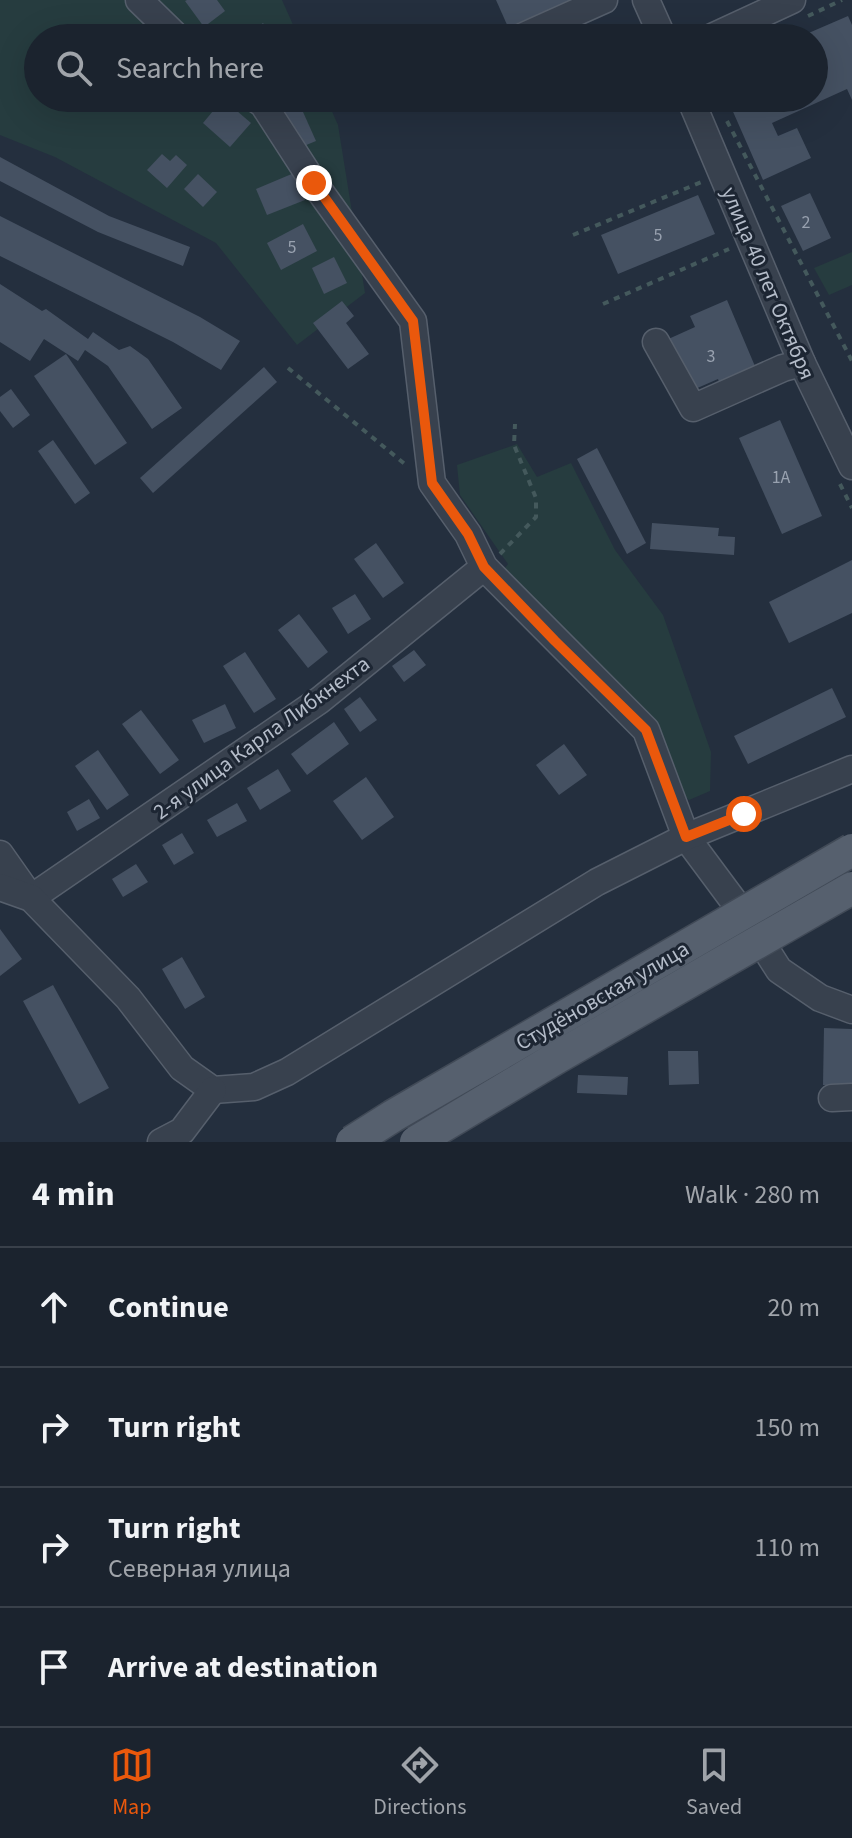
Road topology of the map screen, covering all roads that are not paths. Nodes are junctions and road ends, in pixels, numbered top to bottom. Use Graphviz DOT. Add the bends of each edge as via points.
graph roads {
  1 [pos="139,0"];
  2 [pos="604,0"];
  3 [pos="646,0"];
  4 [pos="792,0"];
  5 [pos="164,24"];
  6 [pos="550,24"];
  7 [pos="657,24"];
  8 [pos="740,24"];
  9 [pos="268,112"];
  10 [pos="696,112"];
  11 [pos="656,342"];
  12 [pos="802,363"];
  13 [pos="852,466"];
  14 [pos="491,562"];
  15 [pos="852,769"];
  16 [pos="686,837"];
  17 [pos="852,850"];
  18 [pos="0,854"];
  19 [pos="0,887"];
  20 [pos="852,888"];
  21 [pos="31,898"];
  22 [pos="852,1010"];
  23 [pos="213,1090"];
  24 [pos="161,1142"];
  25 [pos="352,1142"];
  26 [pos="416,1142"];
  1 -- 5 [label="street"];
  2 -- 6 [label="street"];
  3 -- 7 [label="street"];
  4 -- 8 [label="street"];
  9 -- 14 [label="street" via="413,321 432,483"];
  10 -- 12 [label="street, улица 40 лет Октября"];
  11 -- 12 [label="street" via="686,411"];
  12 -- 13 [label="street, улица 40 лет Октября"];
  14 -- 16 [label="street" via="555,641 646,730"];
  14 -- 21 [label="street, 2-я улица Карла Либкнехта" via="320,700"];
  15 -- 16 [label="street"];
  16 -- 22 [label="street" via="779,970 820,998"];
  16 -- 23 [label="street" via="564,901 287,1072 254,1087"];
  17 -- 25 [label="main road, Студёновская улица, bridge"];
  18 -- 21 [label="street"];
  19 -- 21 [label="street"];
  20 -- 26 [label="main road, Студёновская улица, bridge"];
  21 -- 23 [label="street" via="128,998 182,1068"];
  23 -- 24 [label="street" via="182,1131"];
}
